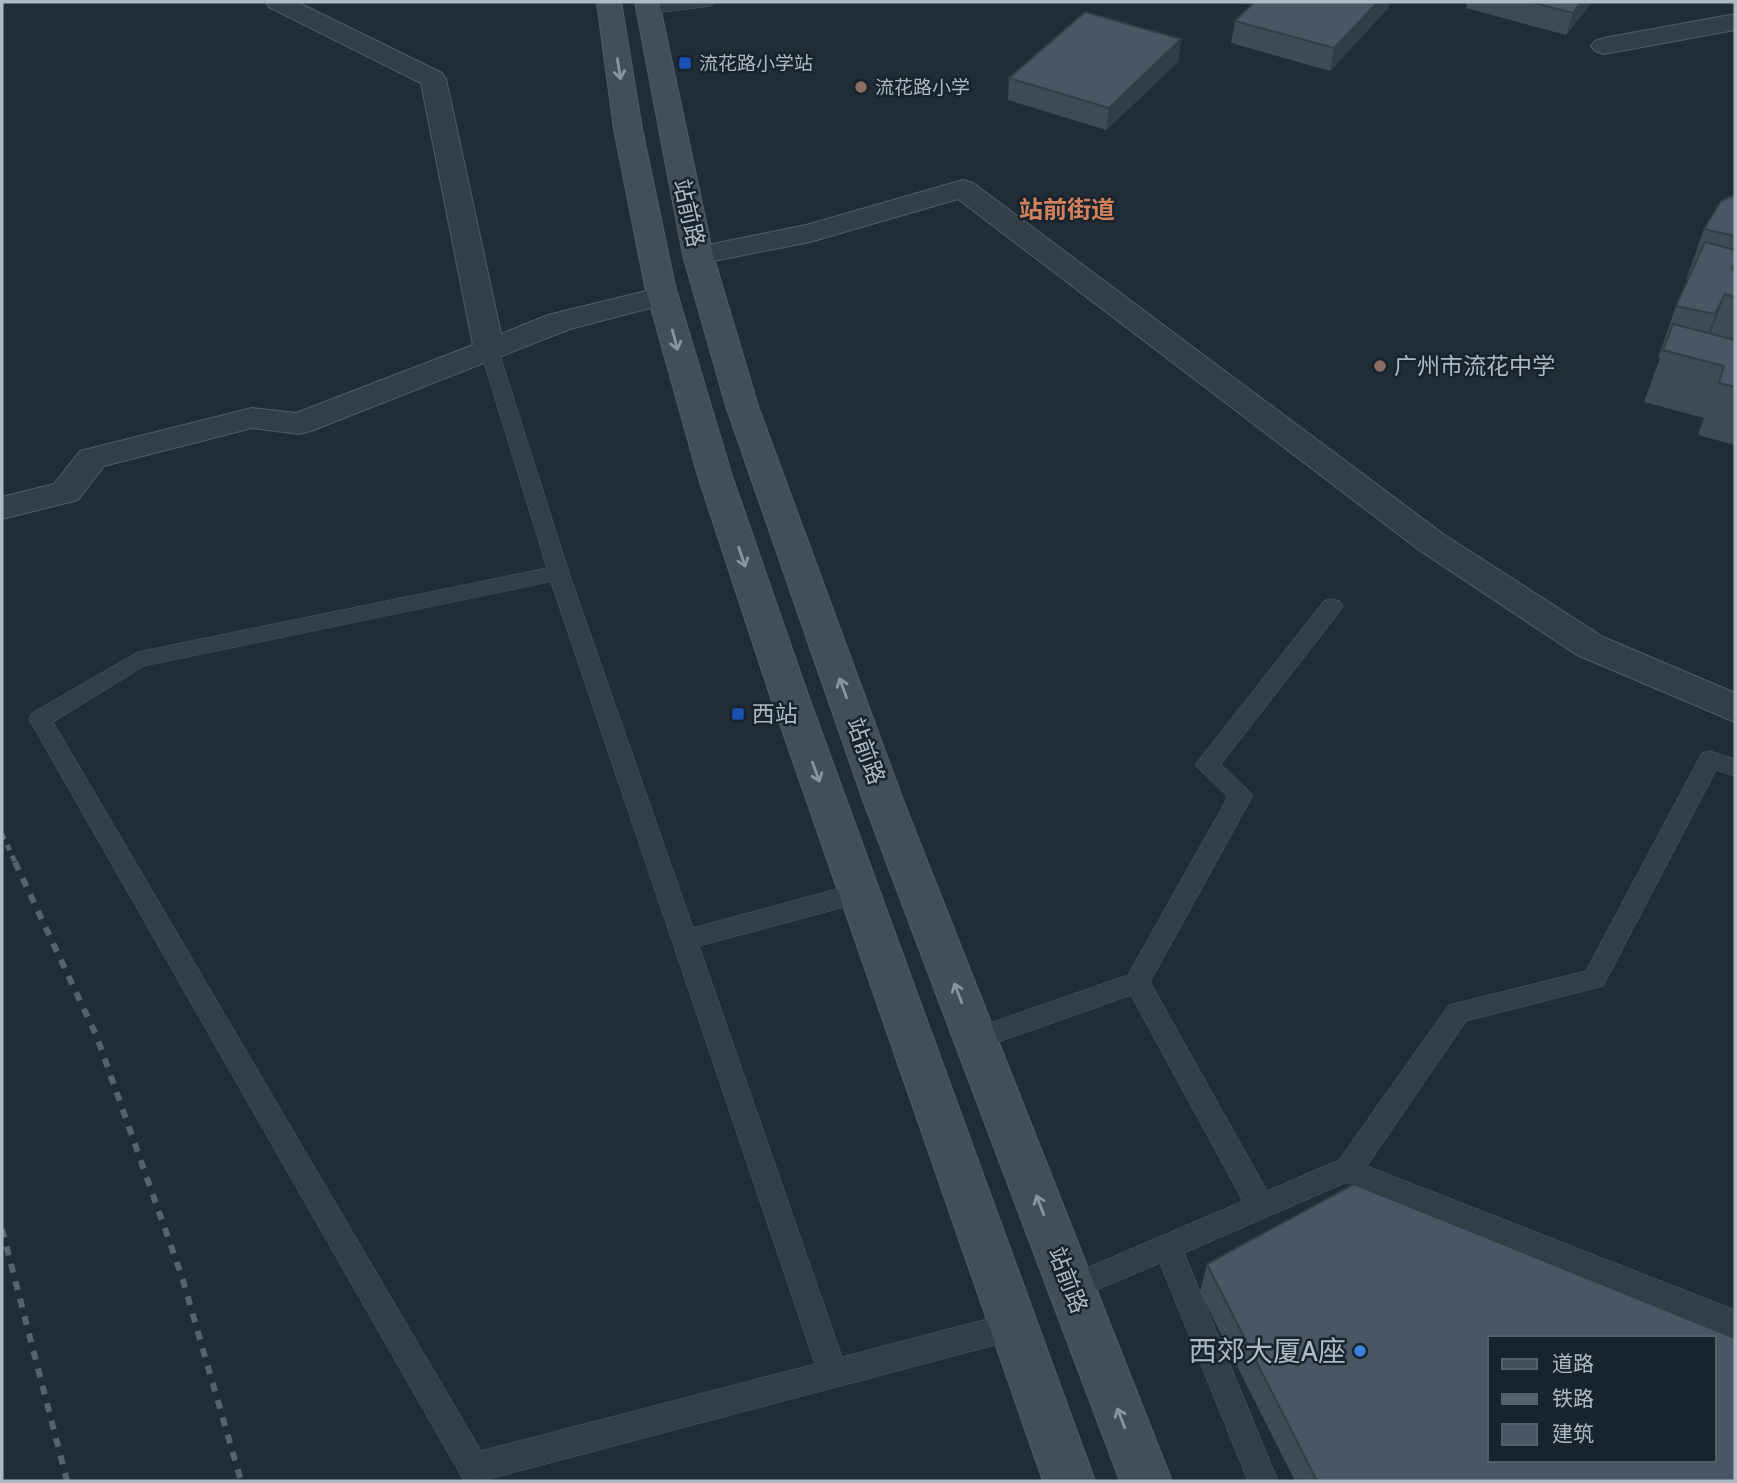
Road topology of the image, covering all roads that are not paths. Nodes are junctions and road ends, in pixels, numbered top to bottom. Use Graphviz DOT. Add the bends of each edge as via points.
graph roads {
  1 [pos="278,2"];
  2 [pos="609,2"];
  3 [pos="710,2"];
  4 [pos="648,6"];
  5 [pos="1735,22"];
  6 [pos="1604,46"];
  7 [pos="698,255"];
  8 [pos="663,296"];
  9 [pos="489,349"];
  10 [pos="2,508"];
  11 [pos="559,573"];
  12 [pos="1332,606"];
  13 [pos="1735,708"];
  14 [pos="1735,768"];
  15 [pos="859,892"];
  16 [pos="684,940"];
  17 [pos="1137,982"];
  18 [pos="976,1039"];
  19 [pos="1347,1170"];
  20 [pos="1261,1207"];
  21 [pos="1167,1247"];
  22 [pos="1071,1288"];
  23 [pos="1735,1324"];
  24 [pos="1014,1326"];
  25 [pos="833,1373"];
  26 [pos="1069,1481"];
  27 [pos="1146,1481"];
  28 [pos="1262,1481"];
  1 -- 9 [label="street" via="433,79"];
  2 -- 8 [label="street, 站前路, one-way" via="628,129"];
  3 -- 4 [label="lane"];
  4 -- 7 [label="street, 站前路"];
  5 -- 6 [label="street"];
  7 -- 13 [label="street" via="810,233 963,189 1431,542 1590,646"];
  18 -- 7 [label="street, 站前路, one-way" via="775,504"];
  8 -- 9 [label="street" via="559,322"];
  8 -- 15 [label="street, 站前路, one-way" via="715,476"];
  9 -- 10 [label="street" via="299,424 252,418 92,458 66,492"];
  9 -- 11 [label="lane"];
  11 -- 16 [label="lane"];
  11 -- 25 [label="lane" via="138,660 40,719 474,1468"];
  12 -- 17 [label="lane" via="1207,765 1241,795"];
  14 -- 19 [label="lane" via="1710,759 1594,979 1458,1012"];
  15 -- 16 [label="lane"];
  15 -- 24 [label="street, 站前路"];
  16 -- 25 [label="lane"];
  17 -- 18 [label="lane"];
  17 -- 20 [label="lane"];
  22 -- 18 [label="street, 站前路, one-way"];
  19 -- 20 [label="lane"];
  19 -- 23 [label="lane"];
  20 -- 21 [label="lane"];
  21 -- 22 [label="lane"];
  21 -- 28 [label="lane"];
  27 -- 22 [label="street, 站前路, one-way"];
  24 -- 25 [label="lane"];
  24 -- 26 [label="street, 站前路"];
}
